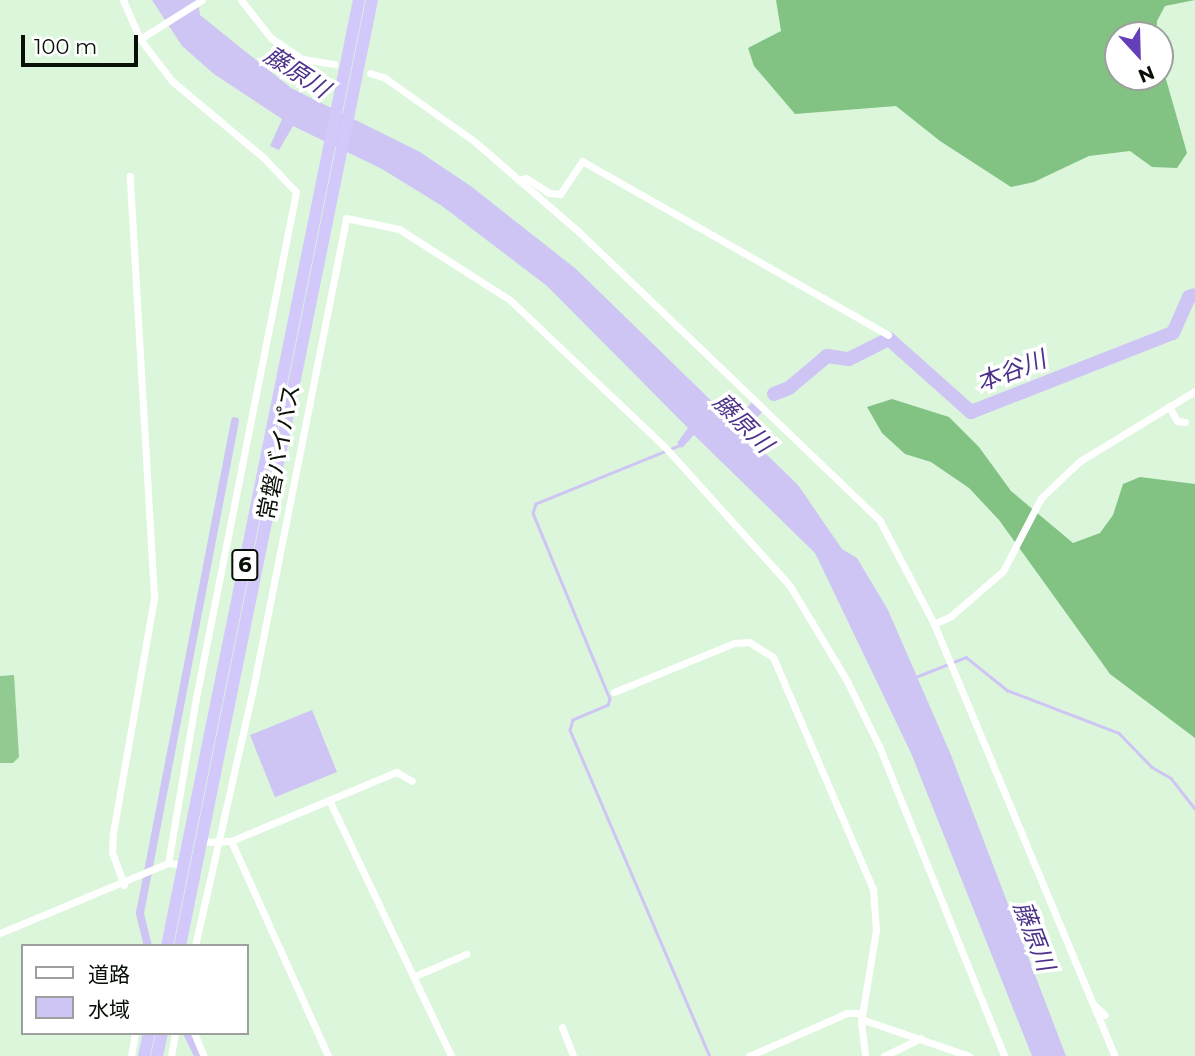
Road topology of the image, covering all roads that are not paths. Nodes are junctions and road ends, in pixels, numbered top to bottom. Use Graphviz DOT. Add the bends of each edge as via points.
graph roads {
  1 [pos="123,0"];
  2 [pos="202,0"];
  3 [pos="241,0"];
  4 [pos="359,0"];
  5 [pos="372,0"];
  6 [pos="140,39"];
  7 [pos="345,71"];
  8 [pos="370,73"];
  9 [pos="130,176"];
  10 [pos="518,180"];
  11 [pos="328,186"];
  12 [pos="888,335"];
  13 [pos="1195,391"];
  14 [pos="1169,406"];
  15 [pos="1185,422"];
  16 [pos="933,624"];
  17 [pos="614,692"];
  18 [pos="412,781"];
  19 [pos="330,802"];
  20 [pos="201,842"];
  21 [pos="216,842"];
  22 [pos="231,842"];
  23 [pos="168,863"];
  24 [pos="184,864"];
  25 [pos="124,885"];
  26 [pos="0,933"];
  27 [pos="167,944"];
  28 [pos="180,944"];
  29 [pos="195,944"];
  30 [pos="466,954"];
  31 [pos="415,976"];
  32 [pos="1093,1004"];
  33 [pos="1105,1015"];
  34 [pos="861,1016"];
  35 [pos="562,1027"];
  36 [pos="135,1035"];
  37 [pos="149,1035"];
  38 [pos="162,1035"];
  39 [pos="175,1035"];
  40 [pos="195,1035"];
  41 [pos="921,1038"];
  42 [pos="131,1056"];
  43 [pos="145,1056"];
  44 [pos="158,1056"];
  45 [pos="171,1056"];
  46 [pos="204,1056"];
  47 [pos="328,1056"];
  48 [pos="451,1056"];
  49 [pos="573,1056"];
  50 [pos="749,1056"];
  51 [pos="865,1056"];
  52 [pos="884,1056"];
  53 [pos="969,1056"];
  54 [pos="1003,1056"];
  55 [pos="1115,1056"];
  1 -- 6 [label="street"];
  2 -- 6 [label="street"];
  3 -- 7 [label="street" via="271,38 302,59"];
  4 -- 7 [label="highway, 常磐バイパス / 6"];
  5 -- 7 [label="highway, 常磐バイパス / 6"];
  6 -- 23 [label="street" via="188,96 296,192"];
  7 -- 11 [label="highway, 常磐バイパス / 6"];
  8 -- 10 [label="street" via="385,78 474,141"];
  9 -- 25 [label="street" via="154,597 113,834 112,852"];
  10 -- 12 [label="street" via="526,178 549,193 560,194 582,161"];
  10 -- 16 [label="street" via="880,521"];
  11 -- 20 [label="highway, 常磐バイパス / 6"];
  11 -- 24 [label="highway, 常磐バイパス / 6"];
  13 -- 14 [label="street"];
  14 -- 15 [label="street" via="1177,421"];
  14 -- 16 [label="street" via="1080,461 1041,498 1003,571 951,616"];
  16 -- 55 [label="street"];
  17 -- 34 [label="street" via="734,643 749,642 773,657 873,889 876,930"];
  18 -- 19 [label="street" via="396,772"];
  19 -- 22 [label="street"];
  19 -- 31 [label="street"];
  20 -- 21 [label="street"];
  20 -- 28 [label="highway, 常磐バイパス / 6"];
  21 -- 22 [label="street"];
  21 -- 29 [label="street"];
  21 -- 54 [label="street" via="257,667 346,218 383,224 410,235 510,300 654,436 790,586 879,746"];
  22 -- 47 [label="street"];
  23 -- 24 [label="street"];
  23 -- 25 [label="street"];
  24 -- 27 [label="highway, 常磐バイパス / 6"];
  25 -- 26 [label="street"];
  30 -- 31 [label="street"];
  31 -- 48 [label="street"];
  32 -- 33 [label="street"];
  34 -- 41 [label="street"];
  34 -- 50 [label="street" via="846,1013"];
  34 -- 51 [label="street"];
  35 -- 49 [label="street"];
  36 -- 42 [label="street"];
  37 -- 43 [label="highway"];
  38 -- 44 [label="highway"];
  39 -- 45 [label="street"];
  40 -- 46 [label="street"];
  41 -- 52 [label="street"];
  41 -- 53 [label="street"];
}
